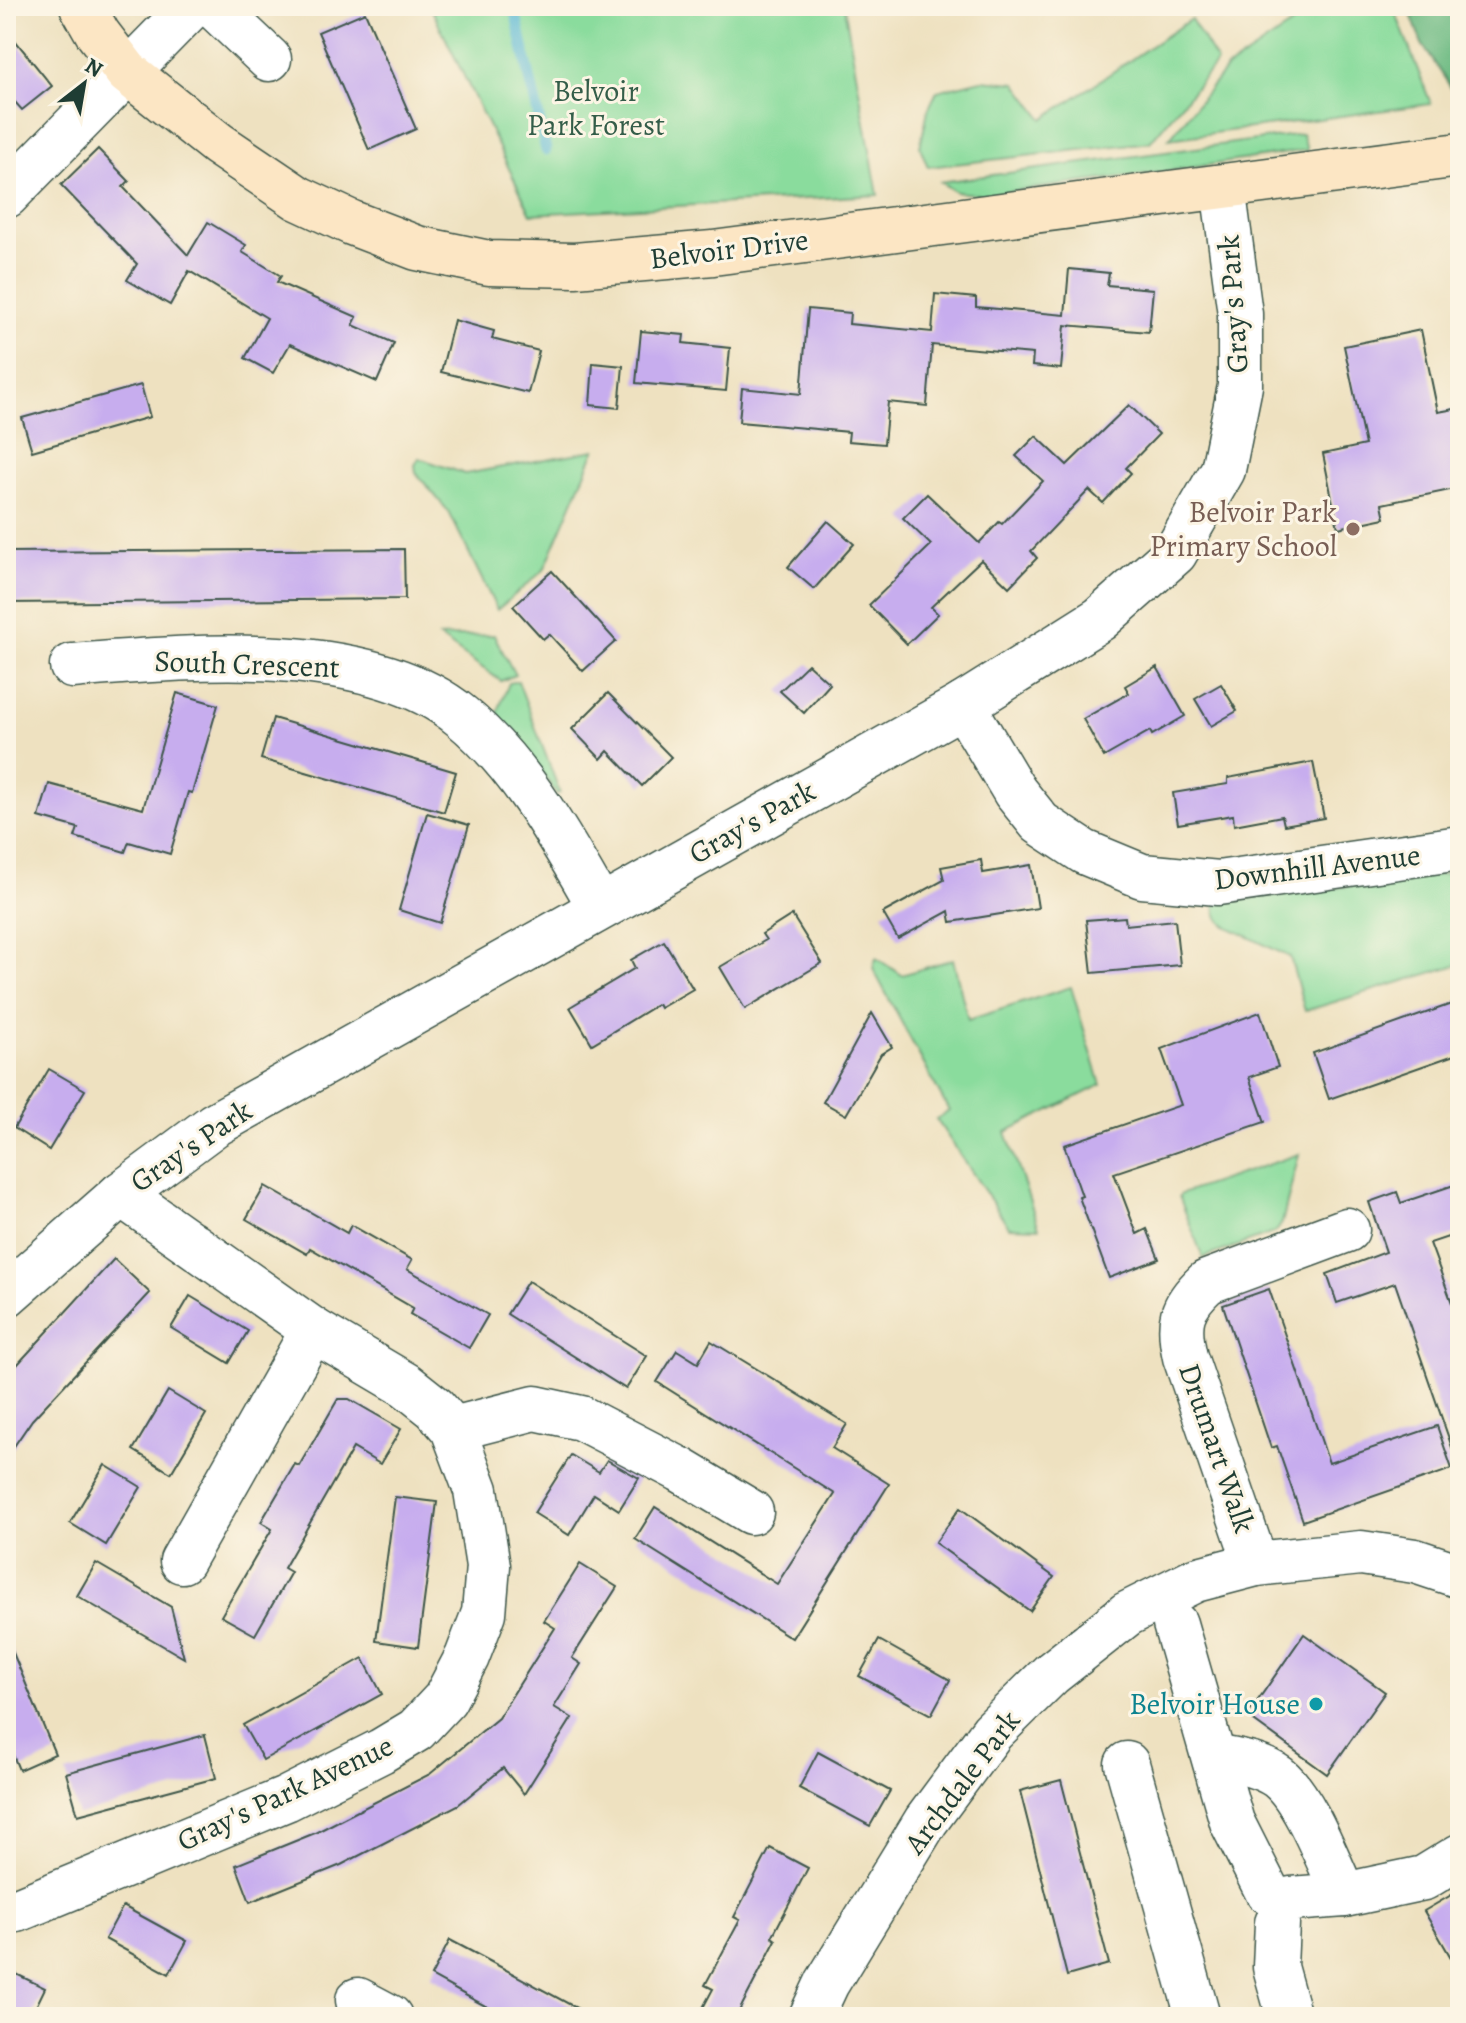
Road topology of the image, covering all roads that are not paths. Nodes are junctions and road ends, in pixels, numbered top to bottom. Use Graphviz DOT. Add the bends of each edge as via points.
graph roads {
  1 [pos="82,6"];
  2 [pos="192,6"];
  3 [pos="213,6"];
  4 [pos="269,59"];
  5 [pos="127,72"];
  6 [pos="1460,155"];
  7 [pos="1223,187"];
  8 [pos="6,196"];
  9 [pos="72,666"];
  10 [pos="963,705"];
  11 [pos="1460,848"];
  12 [pos="600,907"];
  13 [pos="121,1194"];
  14 [pos="1347,1230"];
  15 [pos="8,1289"];
  16 [pos="313,1330"];
  17 [pos="453,1429"];
  18 [pos="751,1512"];
  19 [pos="182,1561"];
  20 [pos="1256,1564"];
  21 [pos="1460,1576"];
  22 [pos="1175,1624"];
  23 [pos="1214,1757"];
  24 [pos="1127,1764"];
  25 [pos="1460,1856"];
  26 [pos="1344,1895"];
  27 [pos="1278,1904"];
  28 [pos="6,1912"];
  29 [pos="811,2017"];
  30 [pos="1198,2017"];
  31 [pos="1289,2017"];
  1 -- 5 [label="street, Belvoir Drive"];
  2 -- 5 [label="street"];
  3 -- 4 [label="street"];
  5 -- 7 [label="street, Belvoir Drive" via="298,198 417,248 489,263 575,265 713,253"];
  5 -- 8 [label="street"];
  6 -- 7 [label="street, Belvoir Drive"];
  7 -- 10 [label="street, Gray's Park" via="1240,314 1240,386 1223,470 1175,553 1100,619"];
  9 -- 12 [label="street, South Crescent" via="159,659 314,662 377,673 421,690 461,715 516,776"];
  10 -- 11 [label="street, Downhill Avenue" via="1040,823 1084,852 1142,876 1218,883"];
  10 -- 12 [label="street, Gray's Park"];
  12 -- 13 [label="street, Gray's Park" via="214,1125"];
  13 -- 15 [label="street, Gray's Park"];
  13 -- 16 [label="street, Gray's Park Avenue"];
  14 -- 20 [label="street, Drumart Walk" via="1207,1282 1190,1297 1182,1314 1185,1357"];
  16 -- 17 [label="street, Gray's Park Avenue" via="406,1385"];
  16 -- 19 [label="street"];
  17 -- 18 [label="street" via="535,1408 581,1418"];
  17 -- 28 [label="street, Gray's Park Avenue" via="476,1490 488,1566 484,1613 445,1699 416,1730 286,1799"];
  20 -- 21 [label="street, Drumart Walk" via="1361,1553 1415,1561"];
  20 -- 29 [label="street, Archdale Park" via="1195,1580 1127,1614 1051,1674 992,1732 926,1821"];
  22 -- 23 [label="street"];
  23 -- 26 [label="street" via="1254,1765 1279,1777 1302,1806"];
  23 -- 27 [label="street" via="1232,1822"];
  24 -- 30 [label="street"];
  25 -- 26 [label="street" via="1424,1878"];
  26 -- 27 [label="street"];
  27 -- 31 [label="street" via="1275,1967"];
}
